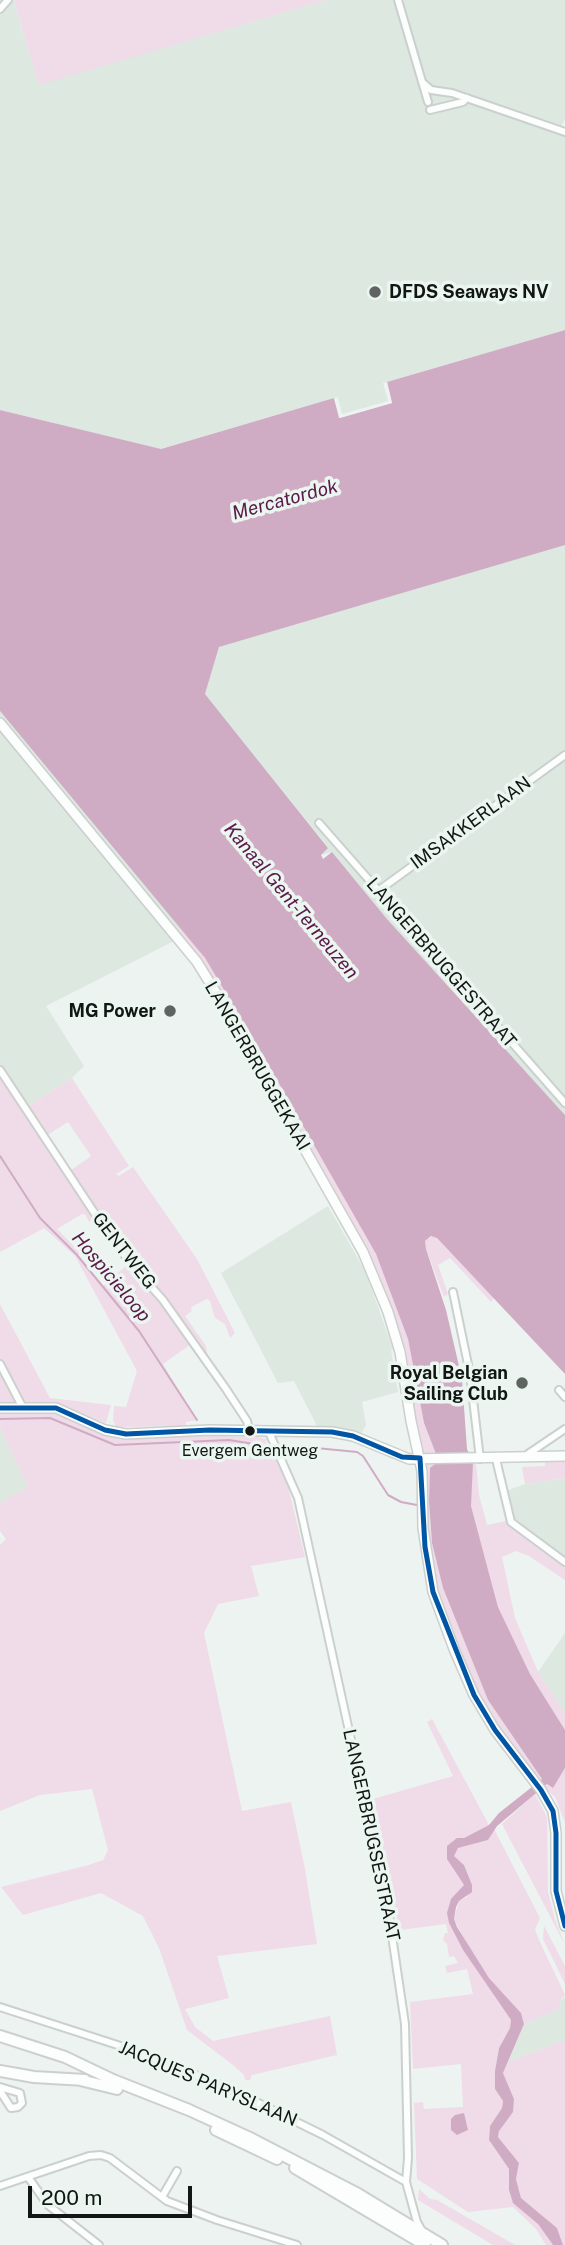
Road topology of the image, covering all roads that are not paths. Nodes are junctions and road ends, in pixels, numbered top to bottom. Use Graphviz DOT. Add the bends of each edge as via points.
graph roads {
  1 [pos="8,0"];
  2 [pos="397,0"];
  3 [pos="0,9"];
  4 [pos="422,82"];
  5 [pos="467,98"];
  6 [pos="428,102"];
  7 [pos="430,110"];
  8 [pos="565,132"];
  9 [pos="0,723"];
  10 [pos="565,755"];
  11 [pos="319,822"];
  12 [pos="378,891"];
  13 [pos="0,1070"];
  14 [pos="565,1103"];
  15 [pos="453,1292"];
  16 [pos="0,1364"];
  17 [pos="559,1390"];
  18 [pos="565,1397"];
  19 [pos="0,1408"];
  20 [pos="23,1408"];
  21 [pos="565,1429"];
  22 [pos="248,1430"];
  23 [pos="268,1430"];
  24 [pos="565,1456"];
  25 [pos="528,1457"];
  26 [pos="420,1458"];
  27 [pos="476,1459"];
  28 [pos="496,1459"];
  29 [pos="565,1562"];
  30 [pos="565,1926"];
  31 [pos="0,2007"];
  32 [pos="0,2036"];
  33 [pos="0,2071"];
  34 [pos="80,2080"];
  35 [pos="113,2080"];
  36 [pos="177,2171"];
  37 [pos="28,2177"];
  38 [pos="407,2182"];
  39 [pos="0,2186"];
  40 [pos="162,2197"];
  41 [pos="414,2212"];
  42 [pos="404,2222"];
  43 [pos="426,2241"];
  44 [pos="99,2245"];
  45 [pos="297,2245"];
  46 [pos="442,2245"];
  1 -- 3 [label="street"];
  2 -- 4 [label="street"];
  4 -- 5 [label="street" via="436,92"];
  4 -- 6 [label="street"];
  5 -- 7 [label="street"];
  5 -- 8 [label="street"];
  9 -- 26 [label="main road, LANGERBRUGGEKAAI" via="197,962 232,1019 374,1275 395,1331"];
  10 -- 12 [label="street, IMSAKKERLAAN"];
  11 -- 12 [label="street, LANGERBRUGGESTRAAT"];
  12 -- 14 [label="street, LANGERBRUGGESTRAAT"];
  13 -- 22 [label="street, GENTWEG" via="109,1236 163,1300 226,1388"];
  15 -- 27 [label="street" via="470,1374"];
  16 -- 20 [label="street"];
  17 -- 18 [label="street"];
  19 -- 20 [label="main road"];
  20 -- 22 [label="main road" via="65,1410 105,1430 126,1434"];
  21 -- 25 [label="street"];
  22 -- 23 [label="main road"];
  23 -- 26 [label="main road" via="345,1434 402,1457"];
  23 -- 38 [label="street, LANGERBRUGSESTRAAT" via="298,1498 393,1936 403,2000"];
  24 -- 25 [label="main road"];
  25 -- 28 [label="main road"];
  26 -- 27 [label="main road"];
  26 -- 30 [label="main road, LANGERBRUGGEKAAI" via="425,1547 433,1592 484,1713 550,1805 555,1820 556,1891"];
  27 -- 28 [label="main road"];
  28 -- 29 [label="street" via="512,1522"];
  31 -- 38 [label="street, JACQUES PARYSLAAN" via="133,2050 226,2087"];
  32 -- 35 [label="highway, JACQUES PARYSLAAN" via="65,2057"];
  33 -- 34 [label="highway, JACQUES PARYSLAAN"];
  34 -- 35 [label="highway, JACQUES PARYSLAAN"];
  34 -- 43 [label="highway, JACQUES PARYSLAAN" via="131,2094 233,2138"];
  35 -- 42 [label="highway, JACQUES PARYSLAAN" via="189,2109 308,2166"];
  36 -- 40 [label="street"];
  37 -- 39 [label="street"];
  37 -- 40 [label="street" via="101,2155"];
  37 -- 44 [label="street" via="48,2205"];
  38 -- 41 [label="street, LANGERBRUGSESTRAAT"];
  40 -- 45 [label="street"];
  41 -- 42 [label="street" via="412,2220"];
  41 -- 43 [label="street, LANGERBRUGSESTRAAT"];
  42 -- 43 [label="highway, JACQUES PARYSLAAN"];
  43 -- 46 [label="highway, JACQUES PARYSLAAN"];
}
